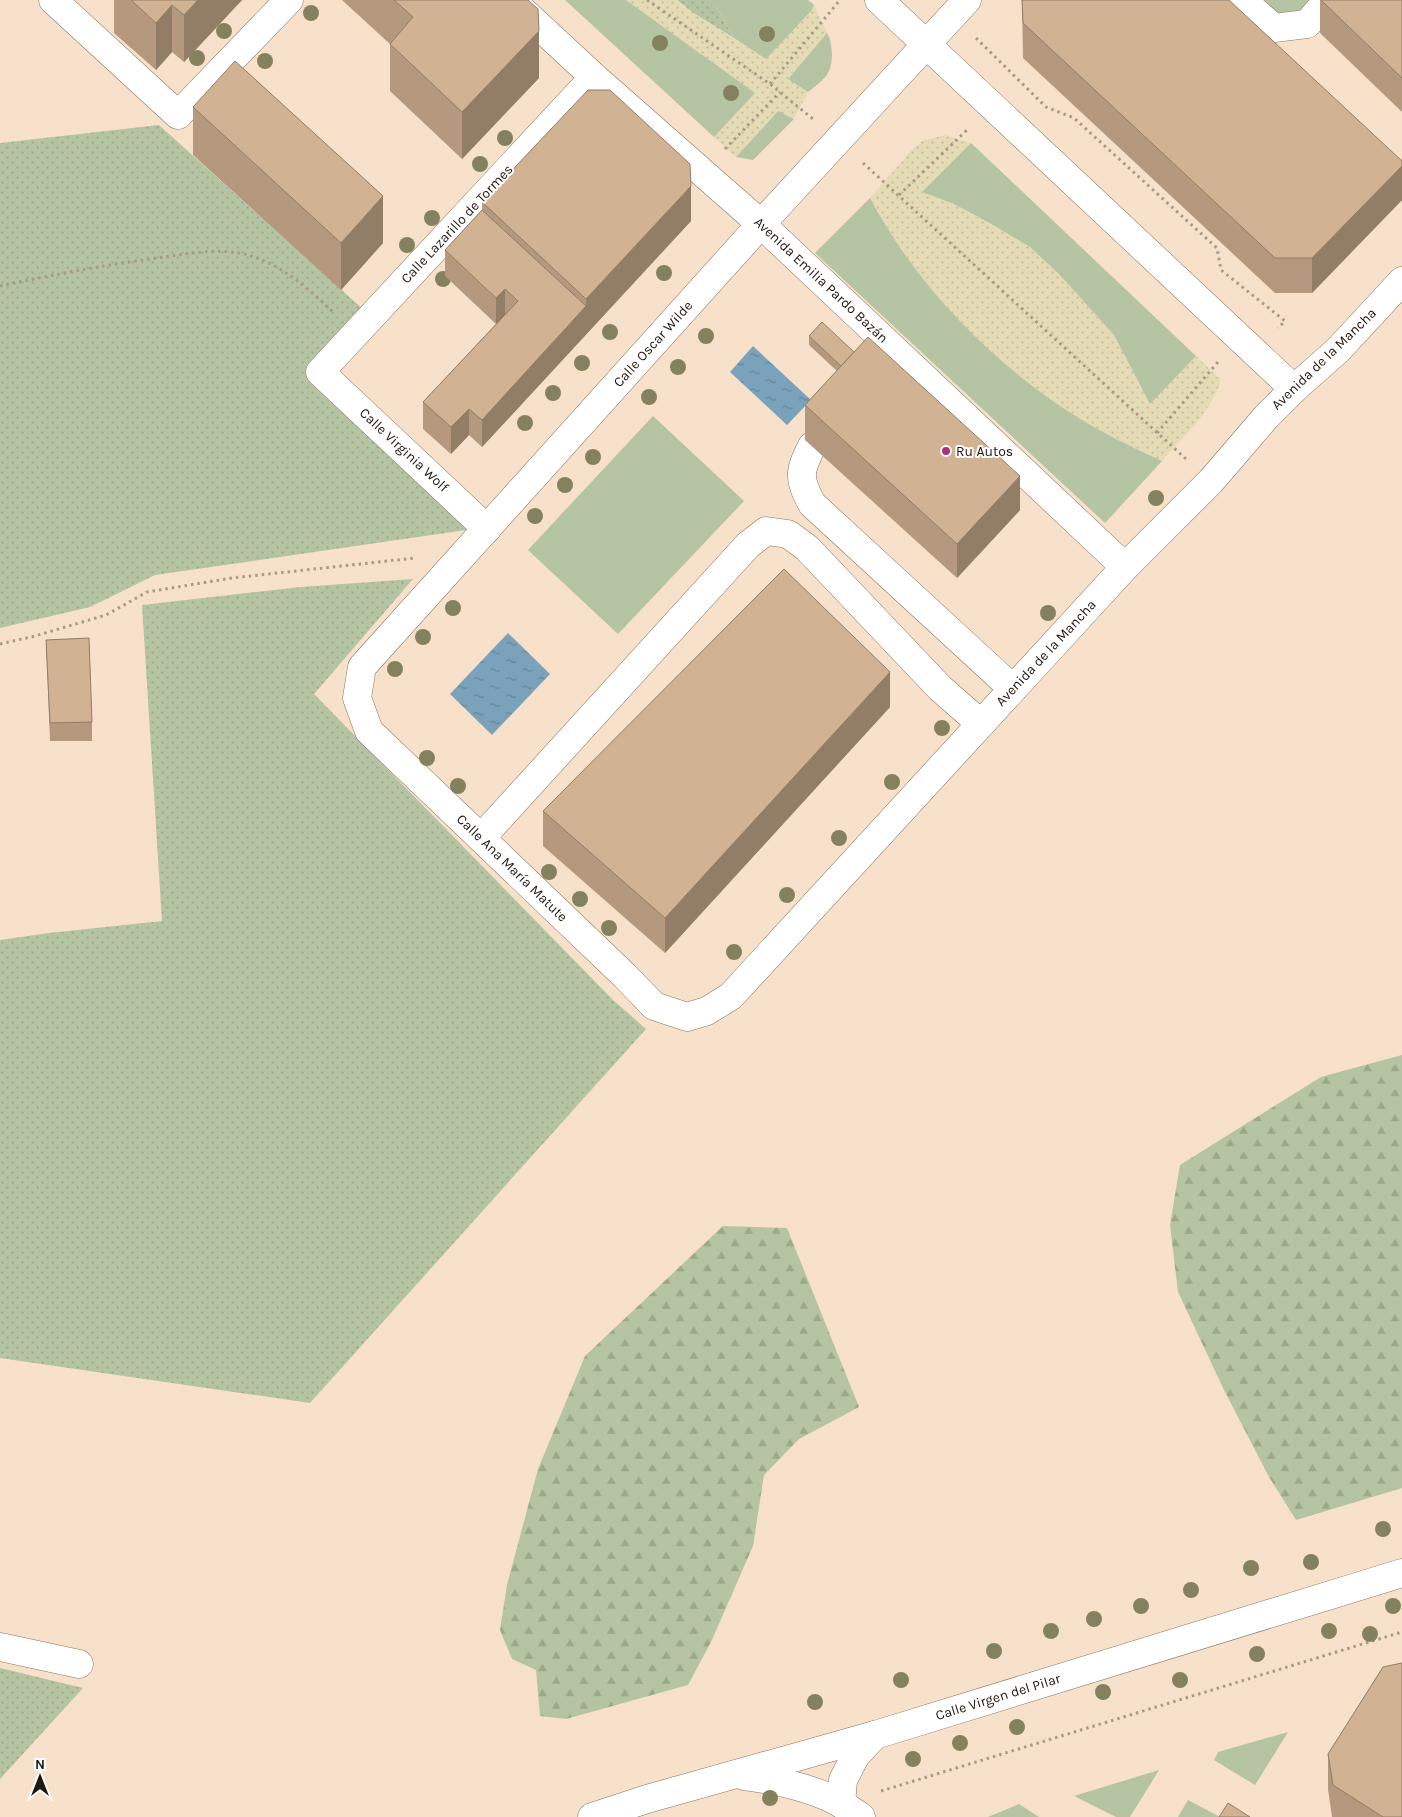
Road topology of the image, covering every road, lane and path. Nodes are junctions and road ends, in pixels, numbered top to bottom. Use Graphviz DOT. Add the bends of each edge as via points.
graph roads {
  1 [pos="53,0"];
  2 [pos="289,0"];
  3 [pos="511,0"];
  4 [pos="648,0"];
  5 [pos="840,0"];
  6 [pos="879,0"];
  7 [pos="1242,0"];
  8 [pos="1328,0"];
  9 [pos="960,8"];
  10 [pos="926,44"];
  11 [pos="594,77"];
  12 [pos="770,84"];
  13 [pos="780,92"];
  14 [pos="988,103"];
  15 [pos="838,140"];
  16 [pos="703,173"];
  17 [pos="899,195"];
  18 [pos="761,224"];
  19 [pos="1402,281"];
  20 [pos="0,286"];
  21 [pos="356,334"];
  22 [pos="1248,345"];
  23 [pos="320,372"];
  24 [pos="1294,389"];
  25 [pos="1157,434"];
  26 [pos="812,446"];
  27 [pos="1211,481"];
  28 [pos="487,529"];
  29 [pos="416,557"];
  30 [pos="1124,567"];
  31 [pos="0,644"];
  32 [pos="1013,689"];
  33 [pos="357,698"];
  34 [pos="981,724"];
  35 [pos="481,838"];
  36 [pos="687,1018"];
  37 [pos="1402,1573"];
  38 [pos="1402,1632"];
  39 [pos="0,1647"];
  40 [pos="79,1664"];
  41 [pos="875,1735"];
  42 [pos="734,1775"];
  43 [pos="647,1799"];
  44 [pos="851,1810"];
  45 [pos="592,1817"];
  46 [pos="624,1817"];
  1 -- 2 [label="street" via="178,115"];
  3 -- 11 [label="street, Avenida Emilia Pardo Bazán"];
  4 -- 12 [label="path"];
  5 -- 12 [label="path"];
  6 -- 10 [label="street"];
  7 -- 8 [label="street" via="1274,28 1307,24"];
  9 -- 10 [label="street, Calle Oscar Wilde"];
  9 -- 22 [label="path" via="1046,107 1074,118 1218,248 1221,270 1285,321"];
  10 -- 14 [label="street"];
  10 -- 15 [label="street, Calle Oscar Wilde"];
  11 -- 16 [label="street, Avenida Emilia Pardo Bazán"];
  11 -- 21 [label="street, Calle Lazarillo de Tormes"];
  12 -- 13 [label="path"];
  13 -- 15 [label="path"];
  13 -- 16 [label="path"];
  14 -- 17 [label="path" via="964,134"];
  14 -- 22 [label="street"];
  15 -- 17 [label="path"];
  15 -- 18 [label="street, Calle Oscar Wilde"];
  16 -- 18 [label="street, Avenida Emilia Pardo Bazán"];
  17 -- 25 [label="path"];
  18 -- 28 [label="street, Calle Oscar Wilde"];
  18 -- 30 [label="street, Avenida Emilia Pardo Bazán"];
  19 -- 24 [label="street, Avenida de la Mancha" via="1338,350"];
  20 -- 21 [label="path" via="98,266 223,251 248,255 301,282"];
  21 -- 23 [label="street, Calle Lazarillo de Tormes"];
  22 -- 24 [label="street"];
  22 -- 25 [label="path"];
  23 -- 28 [label="street, Calle Virginia Wolf"];
  24 -- 27 [label="street, Avenida de la Mancha"];
  25 -- 27 [label="path"];
  26 -- 32 [label="street" via="802,465 802,485 812,504"];
  27 -- 30 [label="street, Avenida de la Mancha"];
  28 -- 33 [label="street, Calle Oscar Wilde" via="362,667"];
  29 -- 31 [label="path" via="232,578 147,592 106,615"];
  30 -- 32 [label="street, Avenida de la Mancha"];
  32 -- 34 [label="street, Avenida de la Mancha"];
  33 -- 35 [label="street, Calle Ana María Matute" via="368,731"];
  34 -- 35 [label="street" via="940,688 807,548 788,534 766,531 748,545"];
  34 -- 36 [label="street, Avenida de la Mancha" via="731,996 707,1011"];
  35 -- 36 [label="street, Calle Ana María Matute" via="654,1006"];
  37 -- 41 [label="street, Calle Virgen del Pilar"];
  38 -- 44 [label="path"];
  39 -- 40 [label="street"];
  41 -- 42 [label="street, Calle Virgen del Pilar"];
  41 -- 44 [label="street" via="856,1755 843,1780"];
  42 -- 43 [label="street, Calle Virgen del Pilar"];
  42 -- 44 [label="street" via="779,1782 812,1792"];
  43 -- 45 [label="street, Calle Virgen del Pilar"];
  43 -- 46 [label="street"];
}
